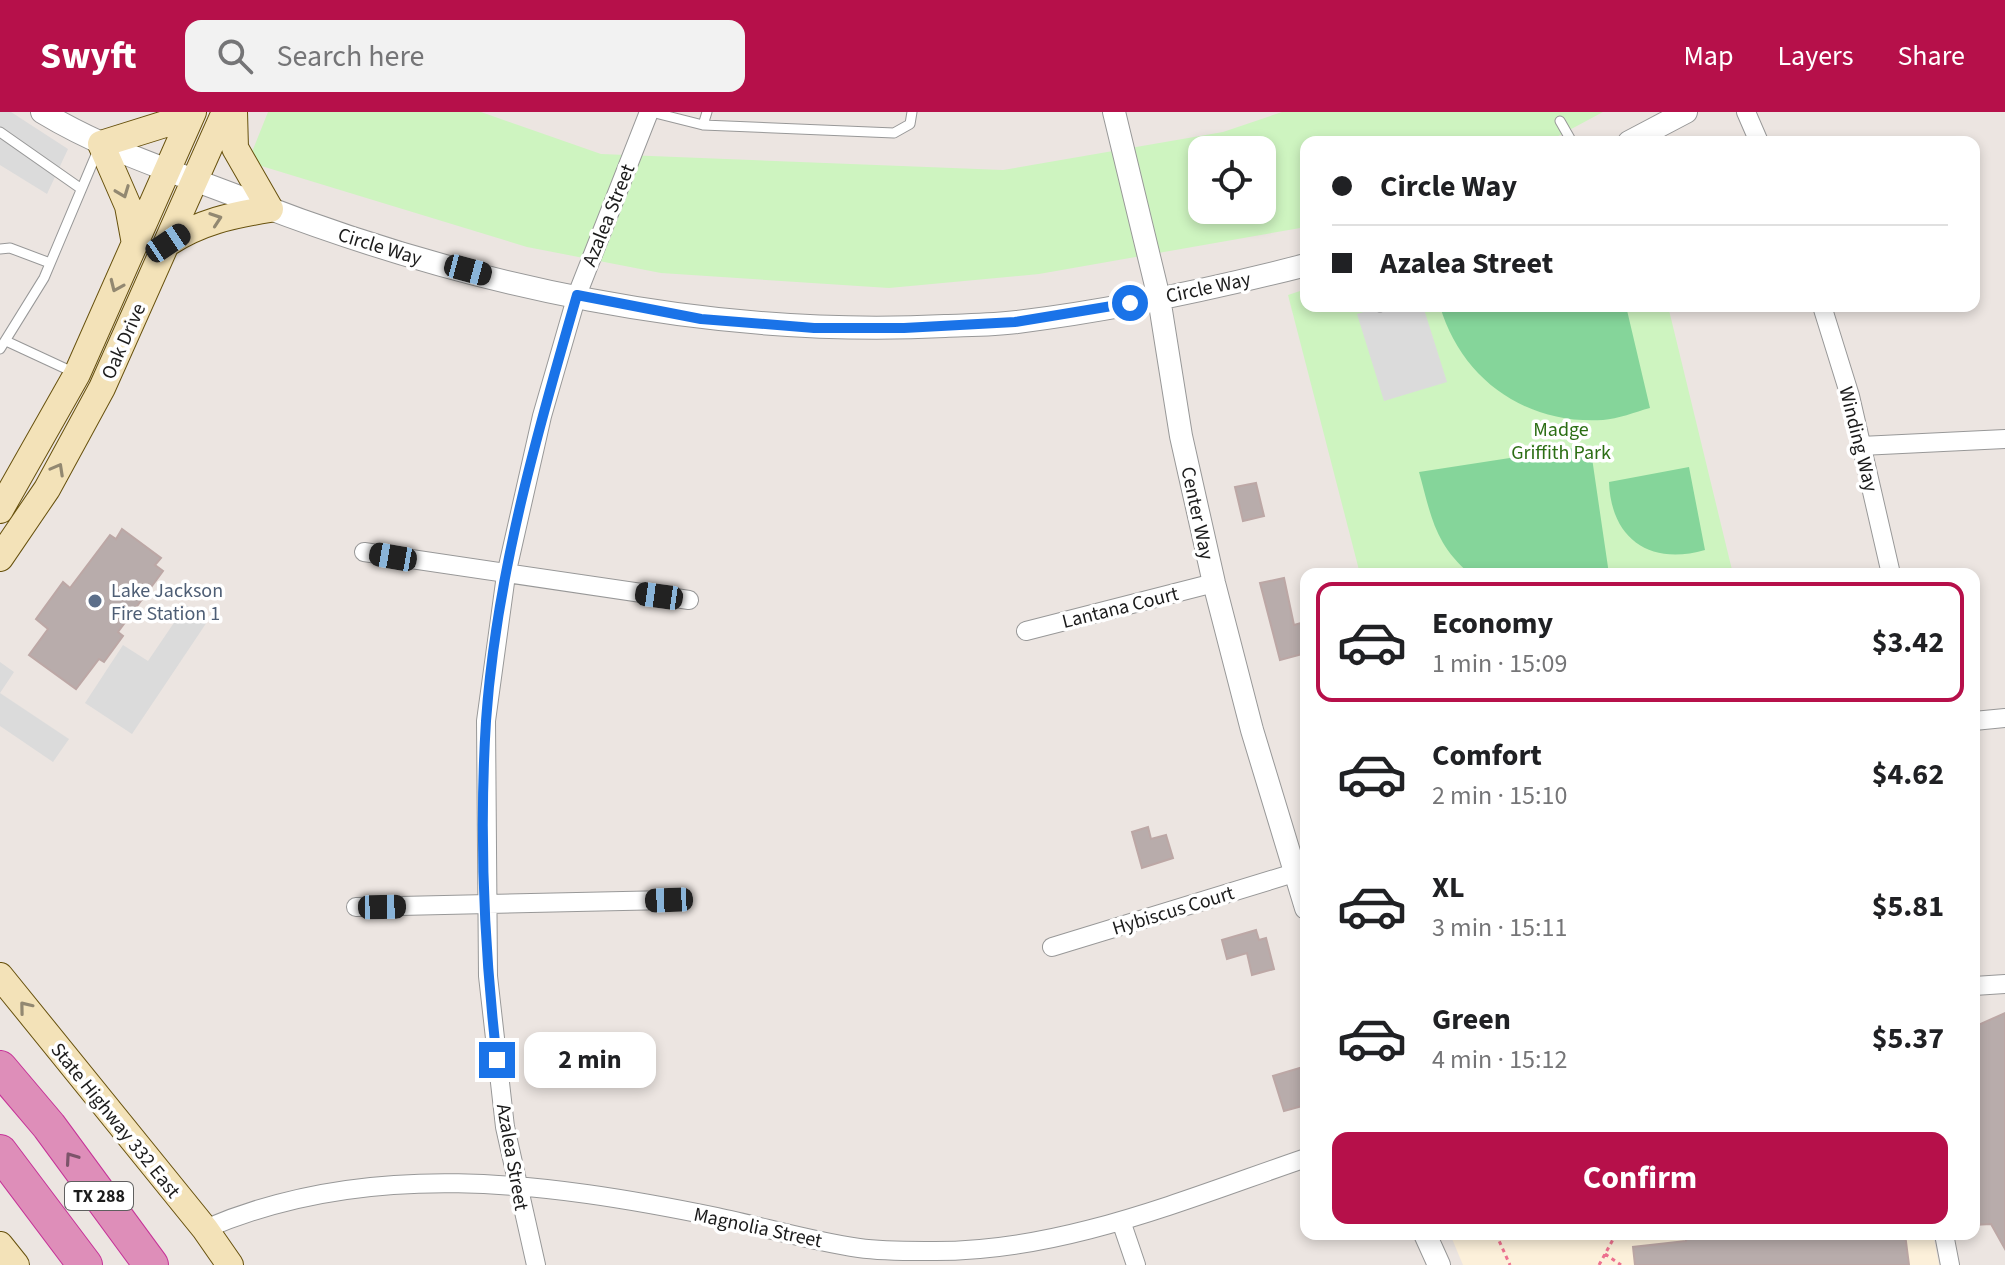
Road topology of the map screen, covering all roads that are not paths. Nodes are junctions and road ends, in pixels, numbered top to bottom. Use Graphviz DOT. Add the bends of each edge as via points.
graph roads {
  1 [pos="187,112"];
  2 [pos="193,112"];
  3 [pos="225,112"];
  4 [pos="234,112"];
  5 [pos="650,112"];
  6 [pos="707,112"];
  7 [pos="912,112"];
  8 [pos="1114,112"];
  9 [pos="1686,112"];
  10 [pos="1746,112"];
  11 [pos="57,116"];
  12 [pos="1560,121"];
  13 [pos="703,125"];
  14 [pos="0,132"];
  15 [pos="1569,136"];
  16 [pos="1640,136"];
  17 [pos="1756,136"];
  18 [pos="101,144"];
  19 [pos="168,170"];
  20 [pos="195,180"];
  21 [pos="80,188"];
  22 [pos="270,209"];
  23 [pos="168,243"];
  24 [pos="135,244"];
  25 [pos="0,249"];
  26 [pos="50,263"];
  27 [pos="1300,266"];
  28 [pos="577,295"];
  29 [pos="1159,298"];
  30 [pos="1824,312"];
  31 [pos="4,339"];
  32 [pos="77,374"];
  33 [pos="102,388"];
  34 [pos="2005,439"];
  35 [pos="1861,446"];
  36 [pos="4,504"];
  37 [pos="29,515"];
  38 [pos="364,552"];
  39 [pos="0,558"];
  40 [pos="1890,568"];
  41 [pos="506,575"];
  42 [pos="1214,583"];
  43 [pos="689,600"];
  44 [pos="1026,631"];
  45 [pos="2005,718"];
  46 [pos="1980,720"];
  47 [pos="1294,873"];
  48 [pos="1300,890"];
  49 [pos="669,900"];
  50 [pos="485,906"];
  51 [pos="356,907"];
  52 [pos="1052,947"];
  53 [pos="0,976"];
  54 [pos="2005,984"];
  55 [pos="1980,986"];
  56 [pos="0,1068"];
  57 [pos="0,1152"];
  58 [pos="1300,1160"];
  59 [pos="516,1186"];
  60 [pos="1121,1221"];
  61 [pos="205,1229"];
  62 [pos="1428,1240"];
  63 [pos="1945,1240"];
  64 [pos="0,1245"];
  65 [pos="861,1257"];
  66 [pos="16,1265"];
  67 [pos="85,1265"];
  68 [pos="151,1265"];
  69 [pos="230,1265"];
  70 [pos="536,1265"];
  71 [pos="1136,1265"];
  72 [pos="1439,1265"];
  73 [pos="1950,1265"];
  1 -- 18 [label="main road"];
  2 -- 19 [label="main road, Oak Drive"];
  3 -- 20 [label="main road, Oak Drive"];
  4 -- 22 [label="main road" via="235,148"];
  5 -- 13 [label="lane"];
  5 -- 28 [label="street, Azalea Street"];
  6 -- 13 [label="lane"];
  7 -- 13 [label="lane" via="910,124 894,133"];
  8 -- 29 [label="street, Center Way"];
  9 -- 16 [label="street"];
  10 -- 17 [label="street"];
  11 -- 18 [label="street, Circle Way"];
  12 -- 15 [label="lane"];
  14 -- 21 [label="lane"];
  18 -- 19 [label="street, Circle Way"];
  18 -- 21 [label="lane"];
  18 -- 24 [label="main road, one-way" via="128,206"];
  19 -- 20 [label="street, Circle Way"];
  19 -- 24 [label="main road, Oak Drive"];
  20 -- 22 [label="street, Circle Way"];
  20 -- 23 [label="main road, Oak Drive"];
  21 -- 26 [label="lane"];
  23 -- 22 [label="main road, one-way" via="188,229 227,215"];
  22 -- 28 [label="street, Circle Way" via="410,256"];
  23 -- 33 [label="main road, Oak Drive"];
  24 -- 32 [label="main road, Oak Drive, one-way"];
  25 -- 26 [label="lane"];
  26 -- 31 [label="lane"];
  27 -- 29 [label="street, Circle Way"];
  28 -- 29 [label="street, Circle Way" via="701,319 829,328 1015,322"];
  28 -- 41 [label="street, Azalea Street" via="542,416"];
  29 -- 42 [label="street, Center Way" via="1181,436"];
  30 -- 35 [label="street, Winding Way"];
  31 -- 32 [label="lane"];
  32 -- 33 [label="main road"];
  32 -- 36 [label="main road, Oak Drive"];
  37 -- 33 [label="main road, Oak Drive, one-way"];
  34 -- 35 [label="street"];
  35 -- 40 [label="street, Winding Way"];
  36 -- 37 [label="main road"];
  37 -- 39 [label="main road, Oak Drive"];
  38 -- 41 [label="street"];
  41 -- 43 [label="street"];
  41 -- 50 [label="street, Azalea Street" via="486,721"];
  42 -- 44 [label="street, Lantana Court"];
  42 -- 47 [label="street, Center Way"];
  45 -- 46 [label="street"];
  47 -- 48 [label="street, Center Way"];
  47 -- 52 [label="street, Hybiscus Court"];
  49 -- 50 [label="street"];
  50 -- 51 [label="street"];
  50 -- 59 [label="street, Azalea Street" via="494,1032"];
  61 -- 53 [label="main road, State Highway 332 East, one-way"];
  54 -- 55 [label="street"];
  68 -- 56 [label="highway, TX 288, one-way"];
  57 -- 67 [label="highway, TX 288"];
  58 -- 60 [label="street, Magnolia Street"];
  59 -- 61 [label="street, Magnolia Street" via="346,1188 280,1201"];
  59 -- 65 [label="street, Magnolia Street" via="598,1194"];
  59 -- 70 [label="street, Azalea Street"];
  60 -- 65 [label="street, Magnolia Street" via="969,1251"];
  60 -- 71 [label="street"];
  61 -- 69 [label="main road, State Highway 332 East"];
  62 -- 72 [label="street"];
  63 -- 73 [label="street"];
  64 -- 66 [label="main road"];
}
